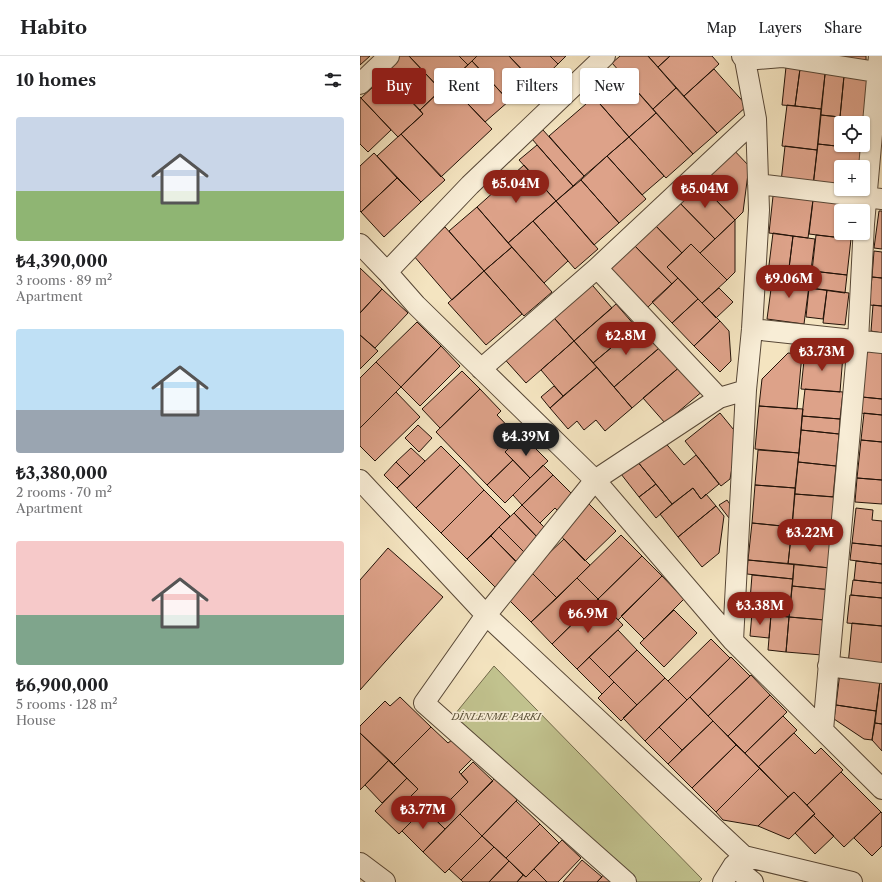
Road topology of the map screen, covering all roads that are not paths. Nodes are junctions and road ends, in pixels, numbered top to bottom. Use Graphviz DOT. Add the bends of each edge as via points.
graph roads {
  1 [pos="389,56"];
  2 [pos="605,56"];
  3 [pos="743,58"];
  4 [pos="879,67"];
  5 [pos="360,84"];
  6 [pos="756,119"];
  7 [pos="758,184"];
  8 [pos="874,198"];
  9 [pos="360,244"];
  10 [pos="596,268"];
  11 [pos="387,272"];
  12 [pos="752,329"];
  13 [pos="858,341"];
  14 [pos="882,343"];
  15 [pos="481,369"];
  16 [pos="746,390"];
  17 [pos="719,398"];
  18 [pos="360,480"];
  19 [pos="595,480"];
  20 [pos="486,615"];
  21 [pos="733,641"];
  22 [pos="828,666"];
  23 [pos="882,672"];
  24 [pos="823,730"];
  25 [pos="882,789"];
  26 [pos="360,864"];
  27 [pos="733,868"];
  28 [pos="384,882"];
  29 [pos="626,882"];
  30 [pos="753,882"];
  31 [pos="852,882"];
  1 -- 5 [label="street"];
  2 -- 11 [label="street" via="470,185"];
  3 -- 4 [label="street" via="782,57"];
  3 -- 6 [label="street"];
  4 -- 8 [label="street"];
  6 -- 7 [label="street"];
  6 -- 10 [label="street"];
  7 -- 8 [label="street"];
  7 -- 12 [label="street" via="759,210"];
  8 -- 13 [label="street"];
  9 -- 11 [label="street"];
  10 -- 15 [label="street"];
  10 -- 17 [label="street"];
  11 -- 15 [label="street" via="416,305"];
  12 -- 13 [label="street"];
  12 -- 16 [label="street"];
  13 -- 14 [label="street"];
  13 -- 22 [label="street"];
  15 -- 19 [label="street"];
  16 -- 17 [label="street"];
  16 -- 21 [label="street"];
  17 -- 19 [label="street"];
  18 -- 20 [label="street"];
  19 -- 20 [label="street"];
  19 -- 21 [label="street"];
  20 -- 27 [label="street"];
  20 -- 29 [label="street" via="424,703"];
  21 -- 24 [label="street"];
  22 -- 23 [label="street"];
  22 -- 24 [label="street"];
  24 -- 25 [label="street"];
  26 -- 28 [label="street"];
  27 -- 30 [label="street"];
  27 -- 31 [label="street"];
}
